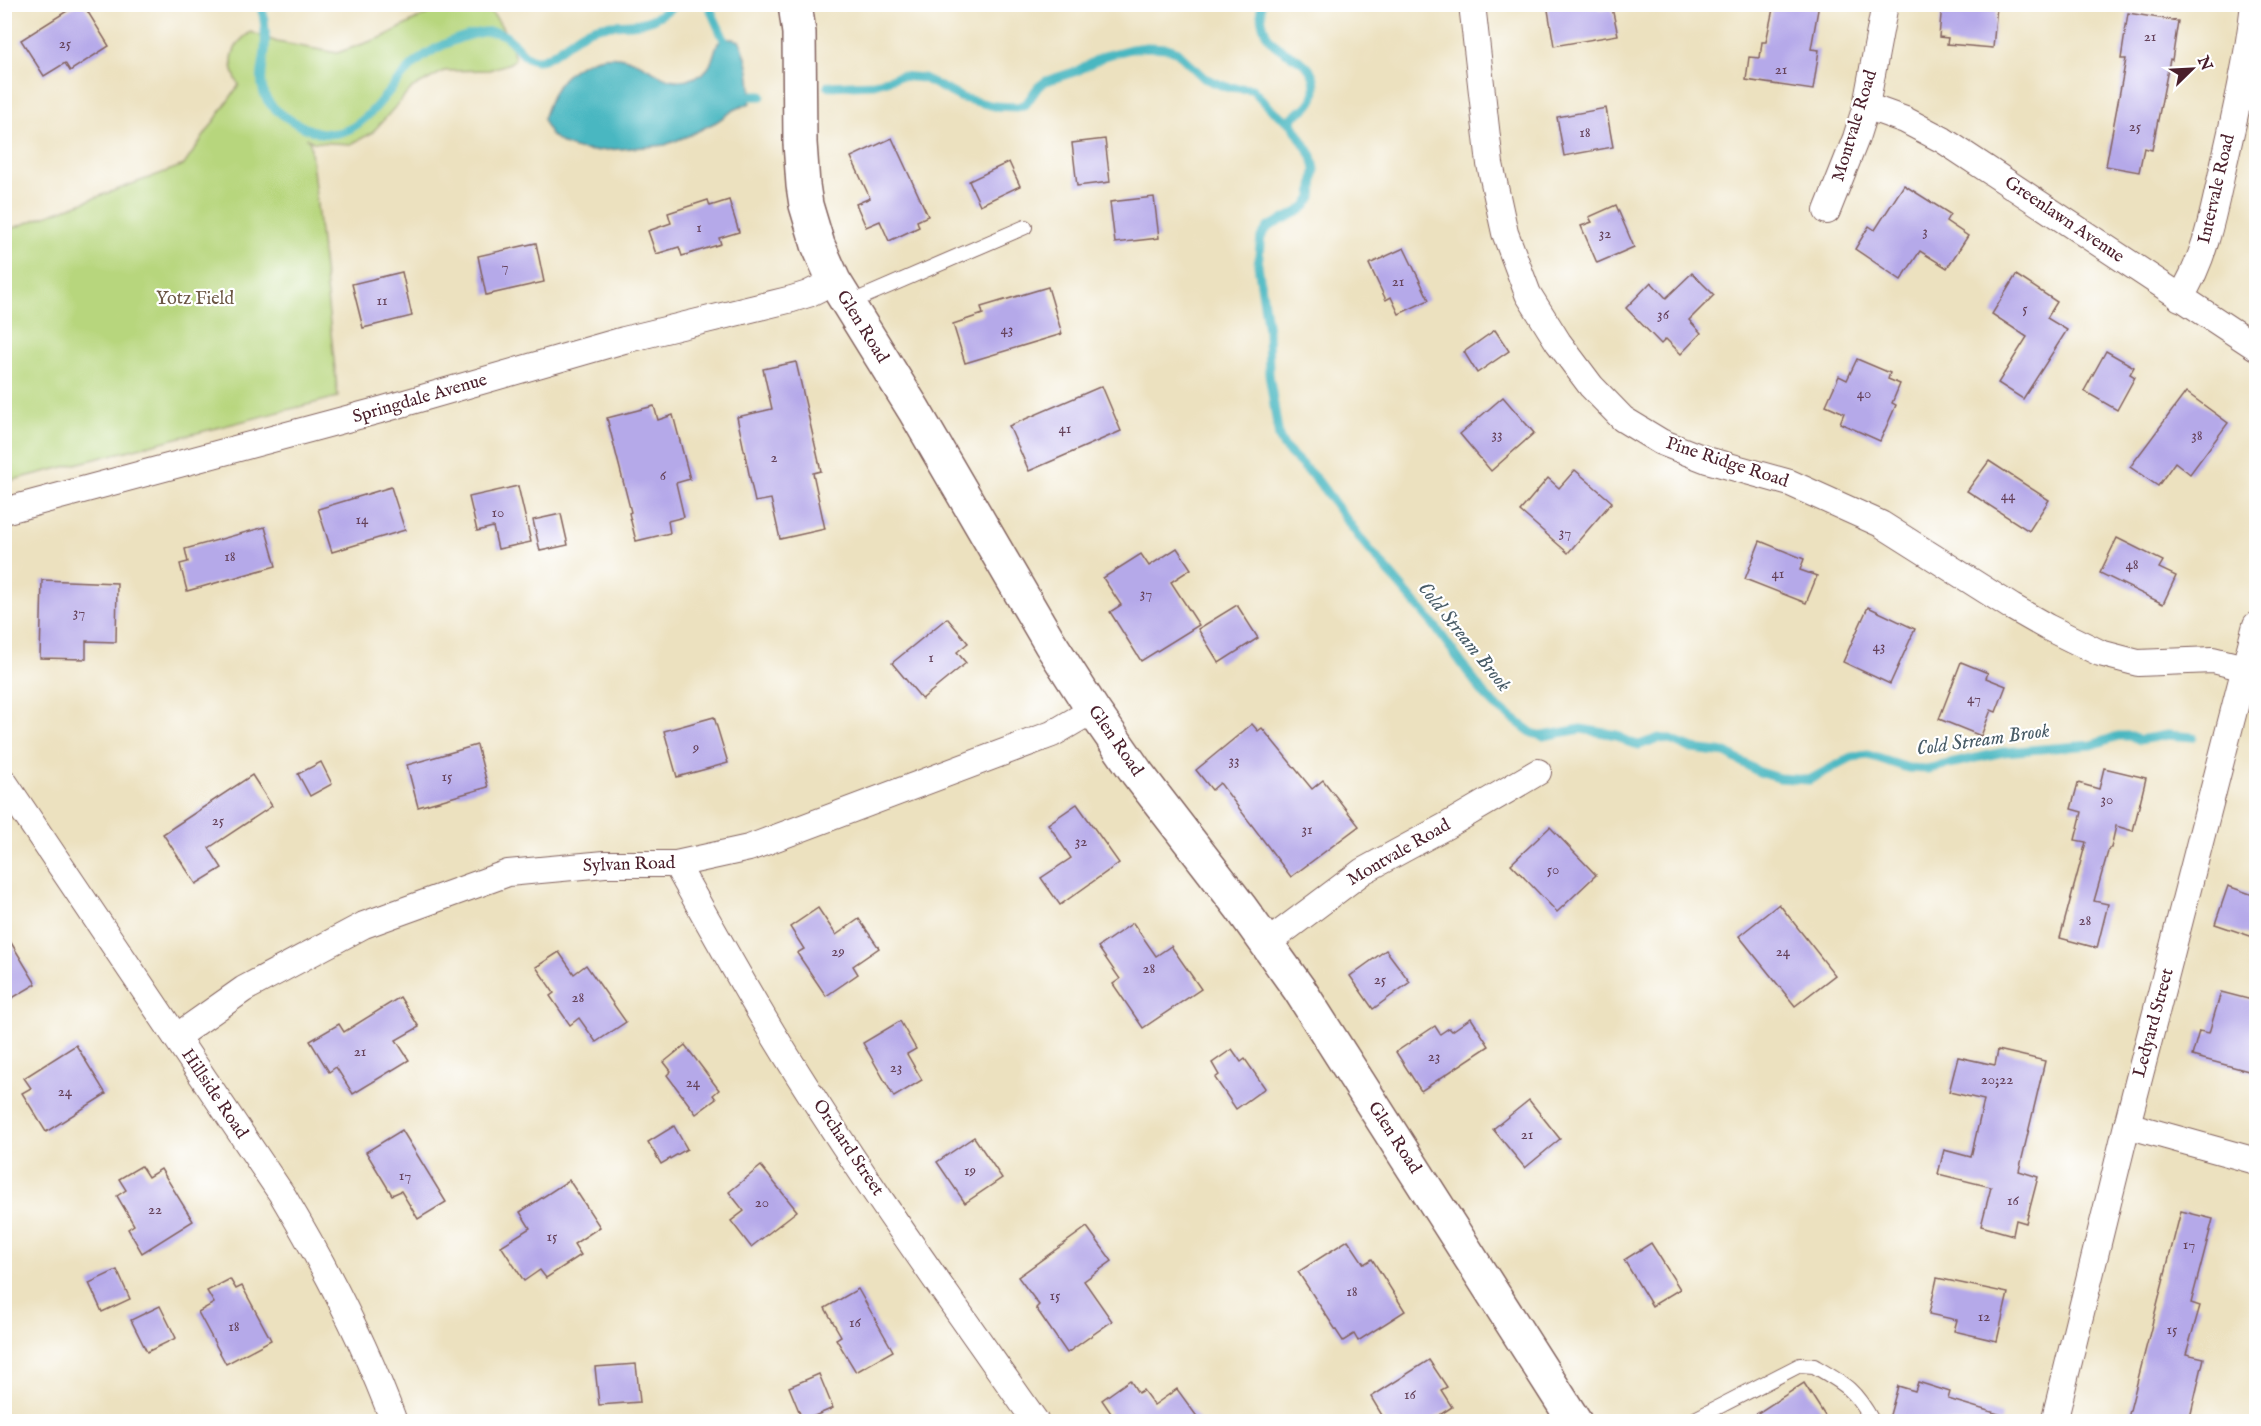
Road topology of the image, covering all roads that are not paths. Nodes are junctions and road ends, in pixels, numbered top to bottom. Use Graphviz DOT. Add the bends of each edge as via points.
graph roads {
  1 [pos="795,4"];
  2 [pos="1472,4"];
  3 [pos="1886,4"];
  4 [pos="2254,4"];
  5 [pos="1866,106"];
  6 [pos="1827,211"];
  7 [pos="1025,227"];
  8 [pos="841,292"];
  9 [pos="2180,298"];
  10 [pos="2256,347"];
  11 [pos="4,511"];
  12 [pos="2256,625"];
  13 [pos="2245,668"];
  14 [pos="1093,710"];
  15 [pos="1538,772"];
  16 [pos="4,782"];
  17 [pos="676,864"];
  18 [pos="1267,943"];
  19 [pos="176,1037"];
  20 [pos="2127,1125"];
  21 [pos="2256,1161"];
  22 [pos="394,1422"];
  23 [pos="1036,1422"];
  24 [pos="1575,1422"];
  25 [pos="1689,1422"];
  26 [pos="1873,1422"];
  27 [pos="2054,1422"];
  1 -- 8 [label="street, Glen Road" via="806,205 818,245"];
  2 -- 13 [label="street, Pine Ridge Road" via="1491,164 1505,233 1528,294 1558,342 1591,386 1623,419 1661,442 1707,460 1790,483 1881,524 2021,612 2100,653 2138,663 2213,660"];
  3 -- 5 [label="street, Montvale Road"];
  4 -- 9 [label="street, Intervale Road" via="2247,56 2214,209 2197,267"];
  5 -- 6 [label="street, Montvale Road"];
  5 -- 9 [label="street, Greenlawn Avenue" via="1943,140"];
  7 -- 8 [label="lane"];
  8 -- 11 [label="street, Springdale Avenue" via="808,294 624,340"];
  8 -- 14 [label="street, Glen Road"];
  9 -- 10 [label="street, Greenlawn Avenue"];
  12 -- 13 [label="street, Ledyard Street"];
  13 -- 20 [label="street, Ledyard Street"];
  14 -- 17 [label="street, Sylvan Road" via="1052,734 775,839"];
  14 -- 18 [label="street, Glen Road"];
  15 -- 18 [label="street, Montvale Road" via="1363,871"];
  16 -- 19 [label="street, Hillside Road"];
  17 -- 19 [label="street, Sylvan Road" via="605,864 508,873 364,925 244,989"];
  17 -- 23 [label="street, Orchard Street" via="802,1080"];
  18 -- 24 [label="street, Glen Road"];
  19 -- 22 [label="street, Hillside Road" via="307,1237 353,1327"];
  20 -- 21 [label="street"];
  20 -- 27 [label="street, Ledyard Street"];
  25 -- 26 [label="lane" via="1808,1364 1848,1386"];
}
